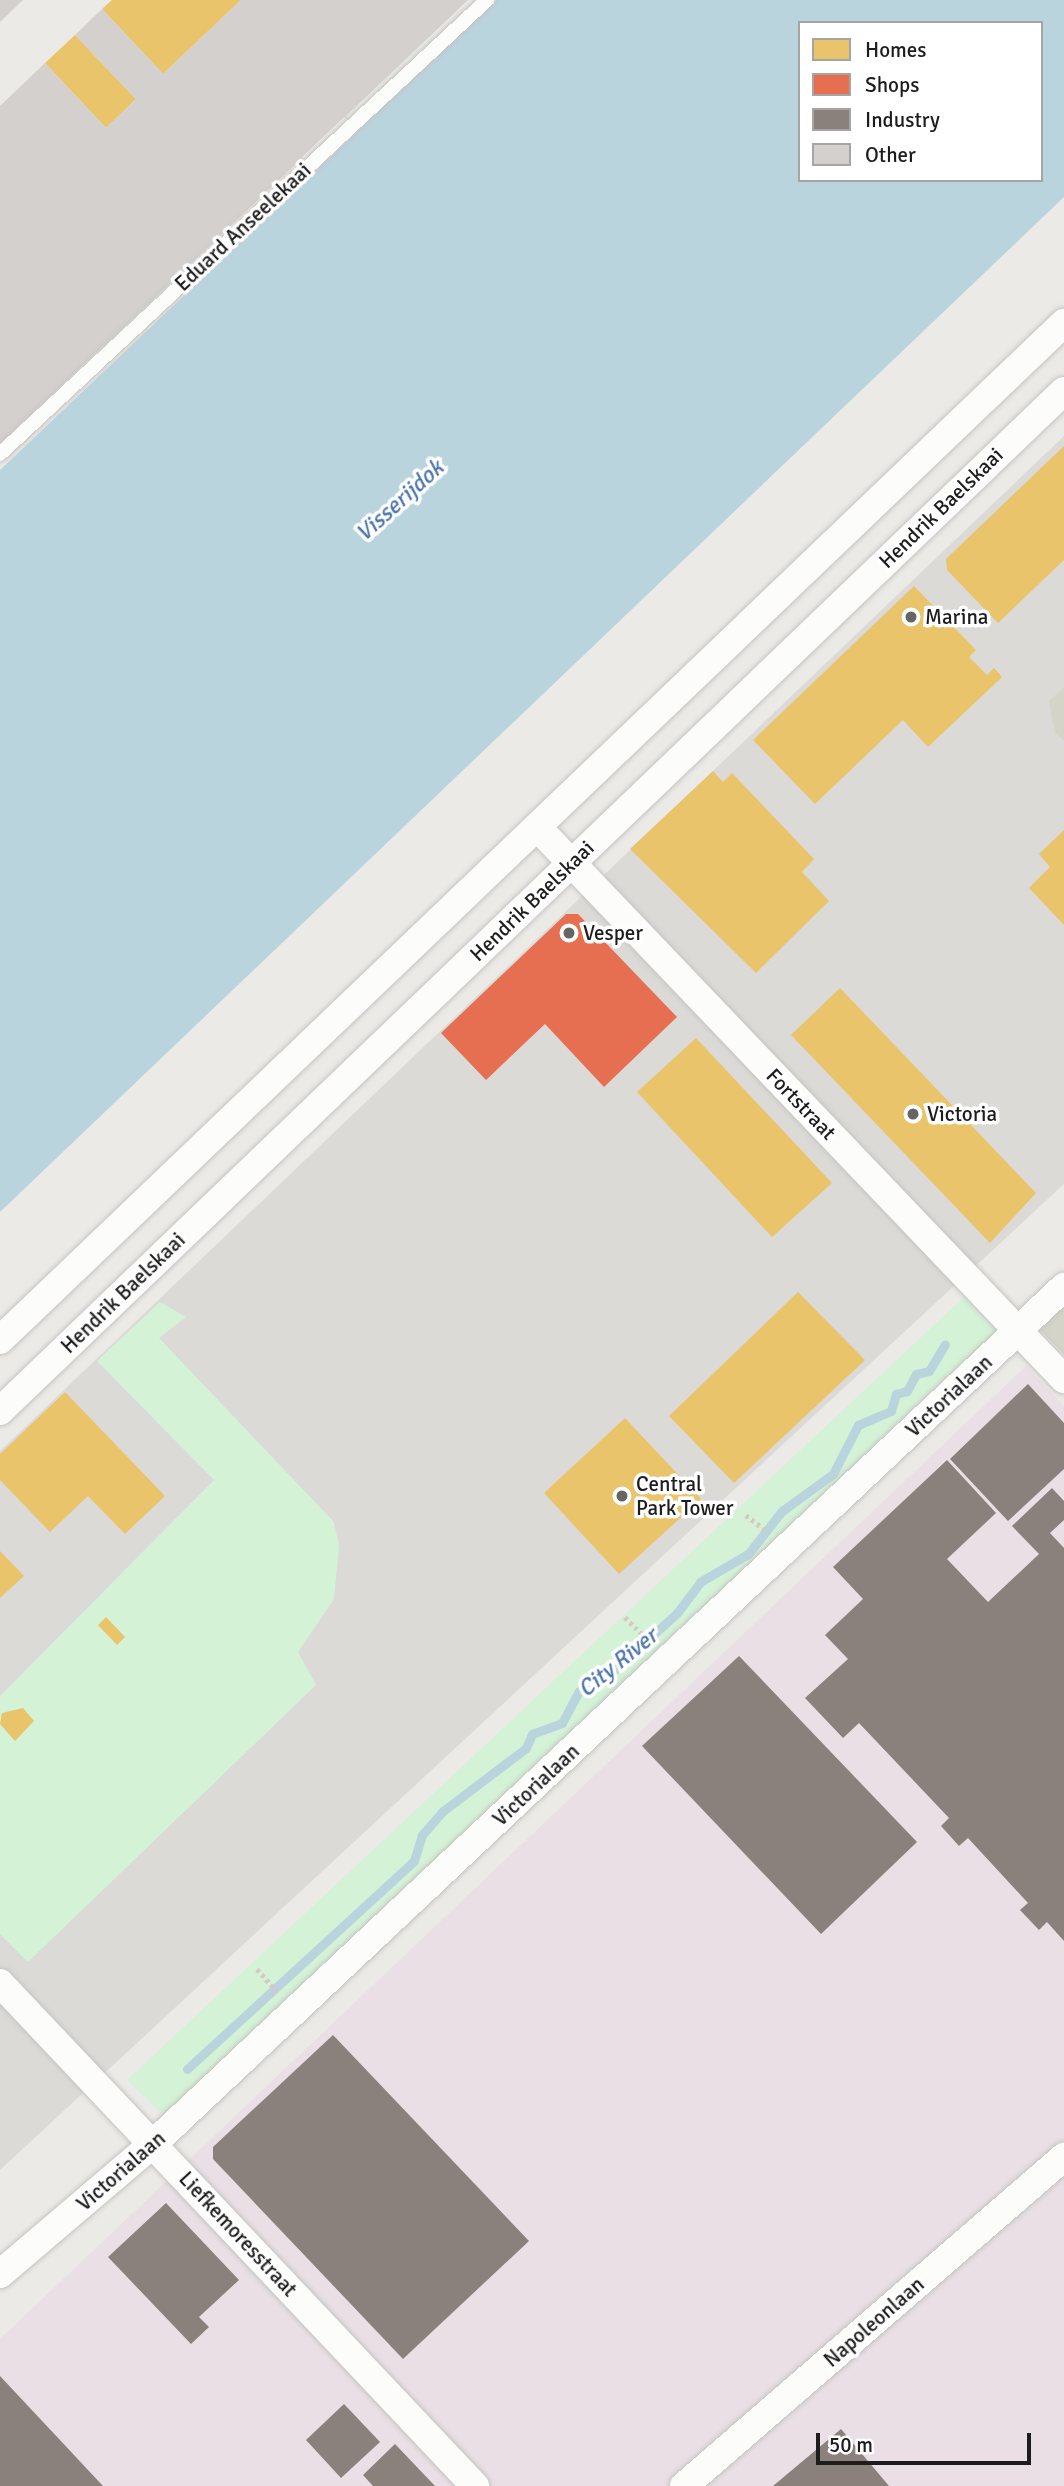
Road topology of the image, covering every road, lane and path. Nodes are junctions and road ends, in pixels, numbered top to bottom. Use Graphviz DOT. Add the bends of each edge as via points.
graph roads {
  1 [pos="487,0"];
  2 [pos="1064,323"];
  3 [pos="1064,391"];
  4 [pos="0,454"];
  5 [pos="538,828"];
  6 [pos="571,864"];
  7 [pos="1064,1287"];
  8 [pos="1018,1331"];
  9 [pos="0,1340"];
  10 [pos="1064,1379"];
  11 [pos="0,1411"];
  12 [pos="0,1983"];
  13 [pos="153,2144"];
  14 [pos="1064,2157"];
  15 [pos="0,2274"];
  16 [pos="475,2486"];
  17 [pos="684,2486"];
  1 -- 4 [label="lane, Eduard Anseelekaai"];
  2 -- 5 [label="street"];
  3 -- 6 [label="street, Hendrik Baelskaai"];
  5 -- 6 [label="street, Fortstraat"];
  5 -- 9 [label="street"];
  6 -- 8 [label="street, Fortstraat"];
  6 -- 11 [label="street, Hendrik Baelskaai"];
  7 -- 8 [label="street, Victorialaan"];
  8 -- 10 [label="street, Fortstraat"];
  8 -- 13 [label="street, Victorialaan"];
  12 -- 13 [label="street, Liefkemoresstraat"];
  13 -- 15 [label="street, Victorialaan"];
  13 -- 16 [label="street, Liefkemoresstraat"];
  14 -- 17 [label="street, Napoleonlaan"];
}
